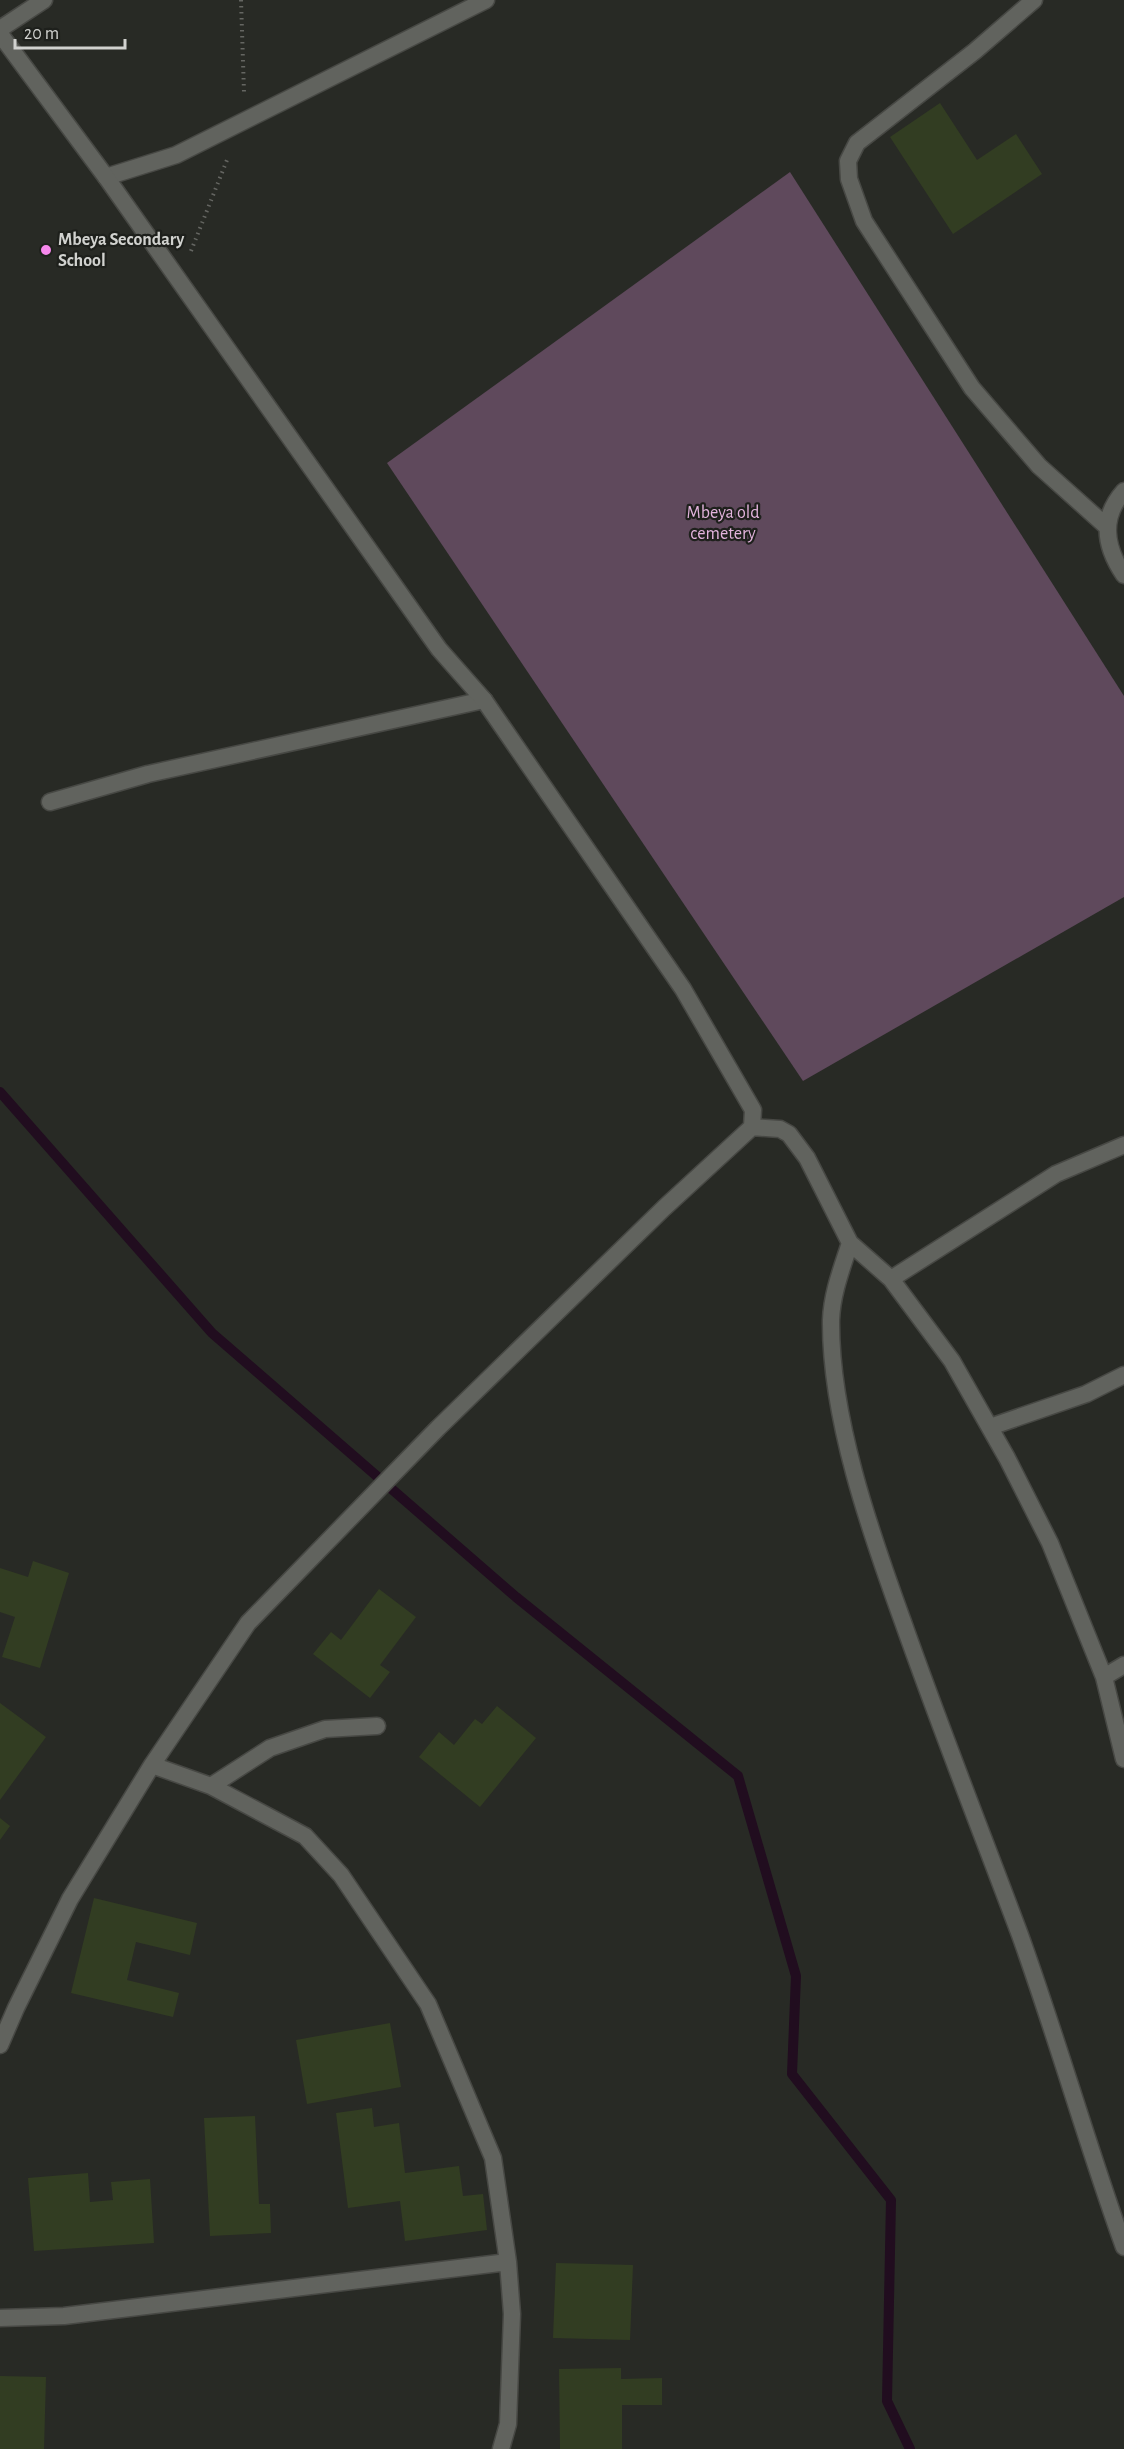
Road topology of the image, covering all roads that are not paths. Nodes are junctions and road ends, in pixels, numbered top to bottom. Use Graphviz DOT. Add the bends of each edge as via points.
graph roads {
  1 [pos="44,0"];
  2 [pos="486,0"];
  3 [pos="1034,0"];
  4 [pos="0,29"];
  5 [pos="0,34"];
  6 [pos="106,177"];
  7 [pos="1124,491"];
  8 [pos="1106,526"];
  9 [pos="1124,575"];
  10 [pos="484,700"];
  11 [pos="50,802"];
  12 [pos="752,1127"];
  13 [pos="1124,1145"];
  14 [pos="850,1243"];
  15 [pos="891,1279"];
  16 [pos="1124,1375"];
  17 [pos="990,1427"];
  18 [pos="1124,1665"];
  19 [pos="1104,1677"];
  20 [pos="376,1726"];
  21 [pos="1124,1759"];
  22 [pos="152,1765"];
  23 [pos="211,1786"];
  24 [pos="0,2046"];
  25 [pos="1124,2247"];
  26 [pos="508,2262"];
  27 [pos="0,2319"];
  28 [pos="501,2449"];
  1 -- 4 [label="street"];
  2 -- 6 [label="street" via="176,155"];
  3 -- 8 [label="street" via="857,143 848,161 849,179 864,221 972,388 1039,466"];
  5 -- 6 [label="street"];
  6 -- 10 [label="street" via="438,649"];
  7 -- 8 [label="street"];
  8 -- 9 [label="street" via="1107,541"];
  10 -- 11 [label="street" via="148,774"];
  10 -- 12 [label="street" via="683,989 749,1100"];
  12 -- 14 [label="street" via="780,1129 789,1134 807,1158"];
  12 -- 22 [label="street" via="438,1428 248,1623"];
  13 -- 15 [label="street" via="1056,1174"];
  14 -- 15 [label="street"];
  14 -- 25 [label="street" via="834,1292 831,1318 833,1369 859,1492 945,1741 1020,1937"];
  15 -- 17 [label="street" via="952,1361"];
  16 -- 17 [label="street" via="1086,1394"];
  17 -- 19 [label="street" via="1050,1543"];
  18 -- 19 [label="street"];
  19 -- 21 [label="street"];
  20 -- 23 [label="street" via="325,1729 270,1748"];
  22 -- 23 [label="street"];
  22 -- 24 [label="street" via="70,1899"];
  23 -- 26 [label="street" via="305,1836 341,1875 428,2004 493,2158"];
  26 -- 27 [label="street" via="64,2316"];
  26 -- 28 [label="street" via="512,2314 508,2413"];
}
